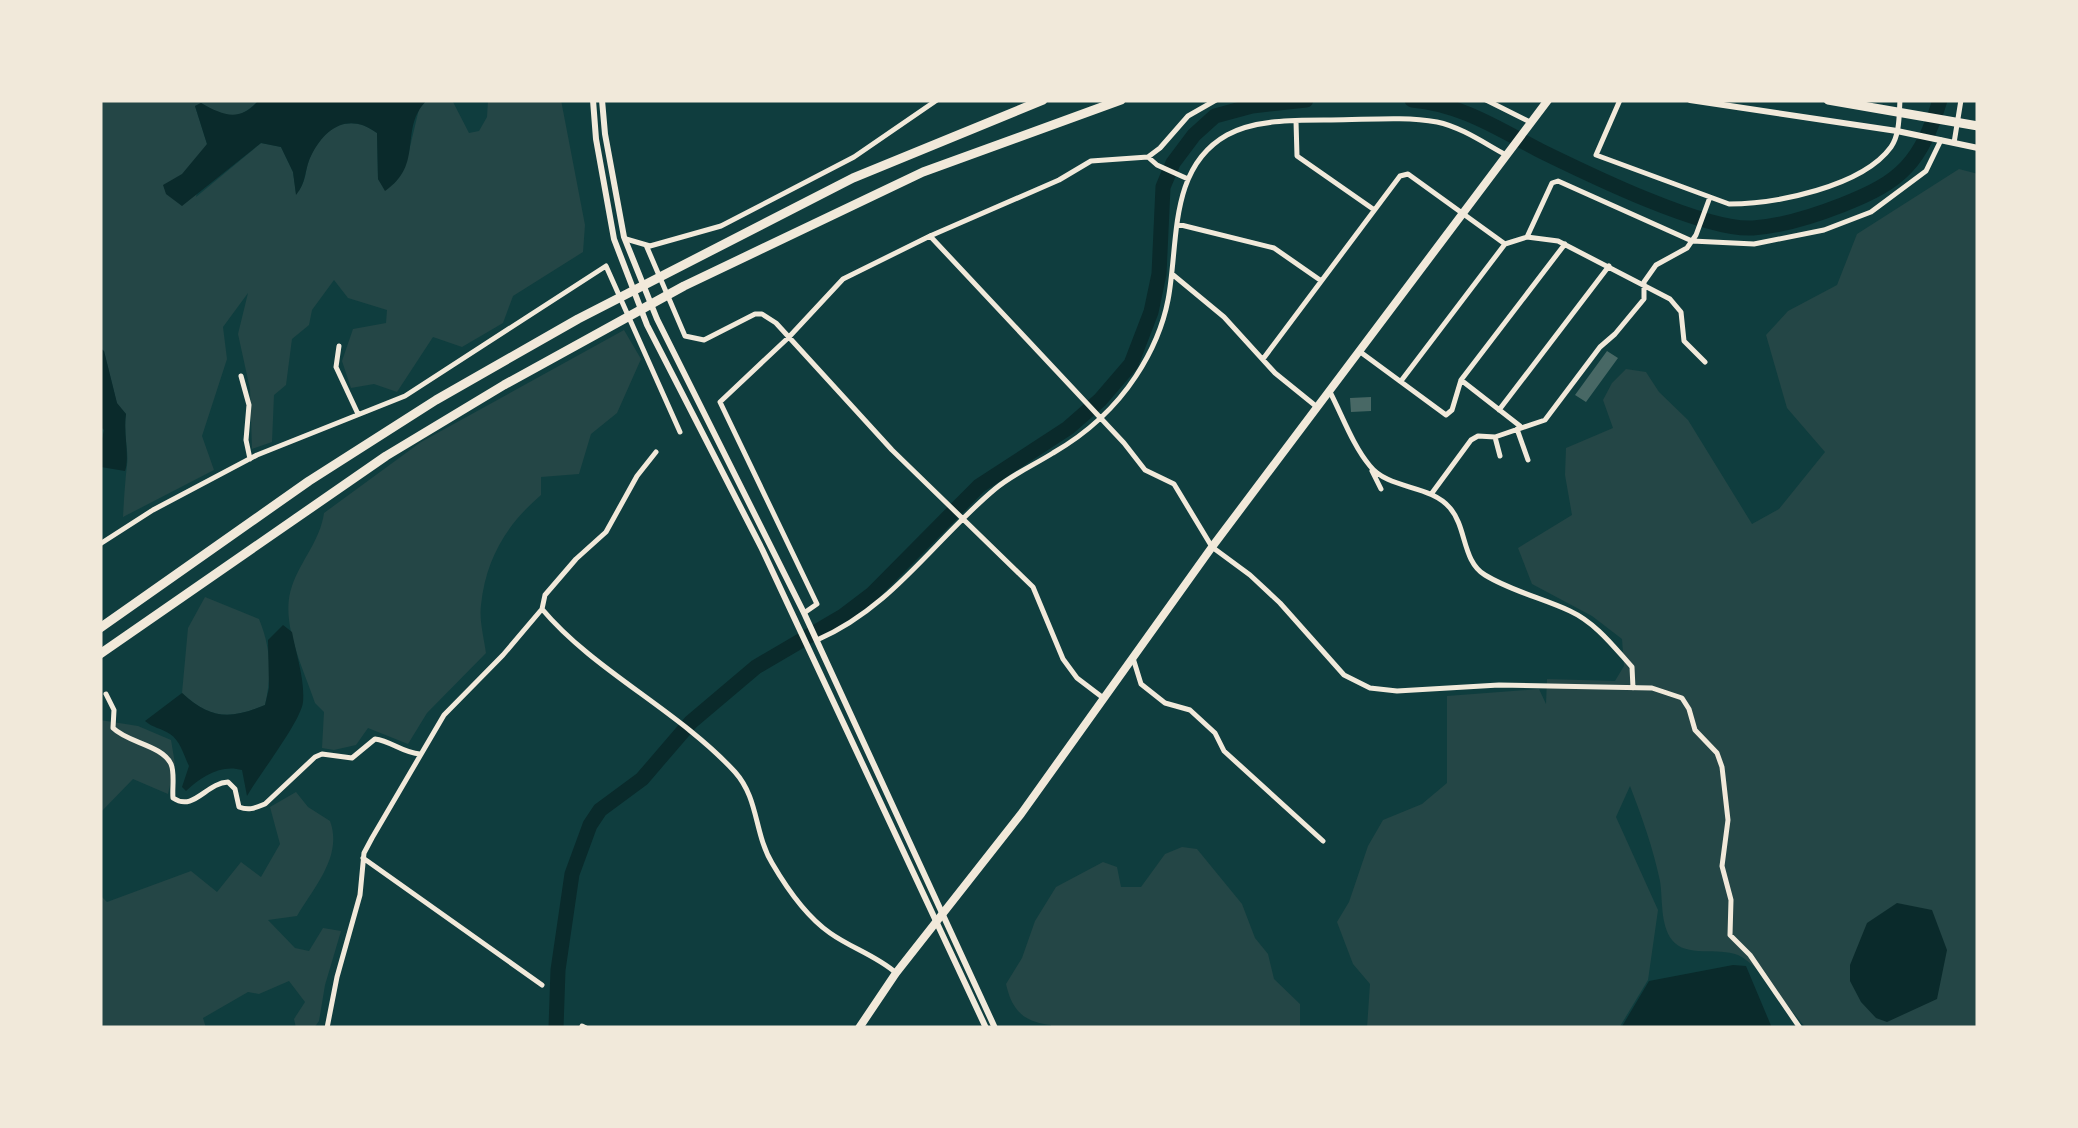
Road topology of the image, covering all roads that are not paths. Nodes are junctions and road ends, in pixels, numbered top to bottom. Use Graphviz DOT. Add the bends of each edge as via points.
graph roads {
  1 [pos="593,100"];
  2 [pos="602,100"];
  3 [pos="937,100"];
  4 [pos="1043,100"];
  5 [pos="1121,100"];
  6 [pos="1216,100"];
  7 [pos="1486,100"];
  8 [pos="1548,100"];
  9 [pos="1620,100"];
  10 [pos="1690,100"];
  11 [pos="1828,100"];
  12 [pos="1900,100"];
  13 [pos="1961,100"];
  14 [pos="1733,103"];
  15 [pos="1296,121"];
  16 [pos="1529,123"];
  17 [pos="1973,125"];
  18 [pos="1898,132"];
  19 [pos="1941,140"];
  20 [pos="1954,143"];
  21 [pos="1978,148"];
  22 [pos="1507,154"];
  23 [pos="1148,157"];
  24 [pos="1188,179"];
  25 [pos="1709,200"];
  26 [pos="1374,210"];
  27 [pos="1463,212"];
  28 [pos="1177,224"];
  29 [pos="930,236"];
  30 [pos="624,237"];
  31 [pos="1527,237"];
  32 [pos="1694,238"];
  33 [pos="1505,244"];
  34 [pos="1565,244"];
  35 [pos="646,246"];
  36 [pos="1609,266"];
  37 [pos="1172,274"];
  38 [pos="1320,280"];
  39 [pos="1644,282"];
  40 [pos="789,338"];
  41 [pos="339,346"];
  42 [pos="1359,350"];
  43 [pos="1263,359"];
  44 [pos="1705,362"];
  45 [pos="241,376"];
  46 [pos="1462,380"];
  47 [pos="1400,382"];
  48 [pos="1330,391"];
  49 [pos="1318,408"];
  50 [pos="1500,410"];
  51 [pos="358,414"];
  52 [pos="1100,420"];
  53 [pos="1519,428"];
  54 [pos="680,432"];
  55 [pos="1495,438"];
  56 [pos="656,452"];
  57 [pos="1500,456"];
  58 [pos="250,459"];
  59 [pos="1528,460"];
  60 [pos="1370,468"];
  61 [pos="1380,490"];
  62 [pos="1432,494"];
  63 [pos="964,520"];
  64 [pos="100,544"];
  65 [pos="1212,547"];
  66 [pos="542,609"];
  67 [pos="804,612"];
  68 [pos="793,617"];
  69 [pos="100,628"];
  70 [pos="816,640"];
  71 [pos="100,654"];
  72 [pos="1133,658"];
  73 [pos="1632,688"];
  74 [pos="106,694"];
  75 [pos="1104,698"];
  76 [pos="420,754"];
  77 [pos="1323,841"];
  78 [pos="363,858"];
  79 [pos="940,917"];
  80 [pos="896,973"];
  81 [pos="542,985"];
  82 [pos="327,1028"];
  83 [pos="858,1028"];
  84 [pos="986,1028"];
  85 [pos="995,1028"];
  86 [pos="1800,1028"];
  1 -- 68 [label="street" via="621,263"];
  2 -- 30 [label="street"];
  3 -- 35 [label="street" via="854,157 721,226"];
  4 -- 69 [label="highway" via="853,178 578,318 358,449"];
  5 -- 71 [label="highway" via="922,172 684,286 386,456"];
  6 -- 23 [label="street" via="1188,116"];
  7 -- 16 [label="street"];
  8 -- 16 [label="main road"];
  9 -- 25 [label="street" via="1596,156"];
  10 -- 14 [label="street"];
  11 -- 17 [label="highway"];
  12 -- 18 [label="street"];
  13 -- 20 [label="street"];
  14 -- 18 [label="street"];
  15 -- 22 [label="street" via="1440,123"];
  15 -- 24 [label="street" via="1227,135"];
  15 -- 26 [label="street" via="1297,156"];
  16 -- 22 [label="main road"];
  18 -- 19 [label="street"];
  18 -- 25 [label="street" via="1871,165 1839,182 1778,202"];
  19 -- 20 [label="street"];
  19 -- 32 [label="street" via="1926,171 1871,212 1754,244"];
  20 -- 21 [label="street"];
  22 -- 27 [label="main road"];
  23 -- 24 [label="street"];
  23 -- 29 [label="street" via="1091,161"];
  24 -- 28 [label="street"];
  25 -- 32 [label="street"];
  26 -- 27 [label="street" via="1408,174"];
  26 -- 38 [label="street"];
  27 -- 33 [label="street"];
  27 -- 42 [label="main road"];
  28 -- 37 [label="street"];
  28 -- 38 [label="street" via="1274,248"];
  29 -- 40 [label="street" via="843,279"];
  29 -- 52 [label="street"];
  30 -- 35 [label="street"];
  30 -- 67 [label="street" via="657,319"];
  31 -- 32 [label="street" via="1558,181"];
  31 -- 33 [label="street"];
  31 -- 34 [label="street"];
  32 -- 39 [label="street"];
  33 -- 47 [label="street"];
  34 -- 36 [label="street"];
  34 -- 46 [label="street"];
  35 -- 40 [label="street" via="685,336 704,340 762,314"];
  36 -- 39 [label="street"];
  36 -- 50 [label="street"];
  37 -- 43 [label="street"];
  37 -- 52 [label="street" via="1147,358"];
  38 -- 43 [label="street"];
  39 -- 44 [label="street" via="1677,305 1684,341"];
  39 -- 53 [label="street" via="1644,299 1545,420"];
  40 -- 63 [label="street"];
  40 -- 67 [label="street" via="720,402 817,604"];
  41 -- 51 [label="street" via="336,367"];
  42 -- 47 [label="street"];
  42 -- 48 [label="main road"];
  43 -- 49 [label="street"];
  45 -- 58 [label="street"];
  46 -- 47 [label="street" via="1446,415"];
  46 -- 50 [label="street"];
  48 -- 49 [label="main road"];
  48 -- 60 [label="street"];
  49 -- 65 [label="main road"];
  50 -- 53 [label="street"];
  51 -- 54 [label="street" via="405,396 606,266"];
  51 -- 58 [label="street"];
  52 -- 63 [label="street" via="1010,477"];
  52 -- 65 [label="street" via="1146,470 1174,484"];
  53 -- 55 [label="street"];
  53 -- 59 [label="street"];
  55 -- 57 [label="street"];
  55 -- 62 [label="street" via="1471,440"];
  56 -- 66 [label="street" via="606,532 546,595"];
  58 -- 64 [label="street"];
  60 -- 61 [label="street"];
  60 -- 62 [label="street"];
  62 -- 73 [label="street" via="1460,523 1473,566 1584,619 1632,667"];
  63 -- 70 [label="street" via="890,593"];
  63 -- 75 [label="street" via="1032,587 1063,659"];
  65 -- 72 [label="main road"];
  65 -- 73 [label="street" via="1280,604 1344,675 1370,688"];
  66 -- 76 [label="street" via="444,715"];
  66 -- 80 [label="street" via="736,774 754,801 762,843 787,886 827,931"];
  67 -- 68 [label="street"];
  67 -- 70 [label="street"];
  68 -- 79 [label="street"];
  70 -- 79 [label="street"];
  72 -- 75 [label="main road"];
  72 -- 77 [label="street" via="1141,684 1164,703 1190,710 1224,751"];
  73 -- 86 [label="street" via="1682,698 1700,739 1717,753 1728,820 1722,866 1731,900 1730,936"];
  74 -- 76 [label="street" via="113,728 168,760 173,798 181,804 228,782 238,807 255,808 315,757 352,758 375,740"];
  75 -- 79 [label="main road"];
  76 -- 78 [label="street"];
  78 -- 81 [label="street"];
  78 -- 82 [label="street"];
  79 -- 80 [label="main road"];
  79 -- 84 [label="street"];
  79 -- 85 [label="street"];
  80 -- 83 [label="main road"];
}
